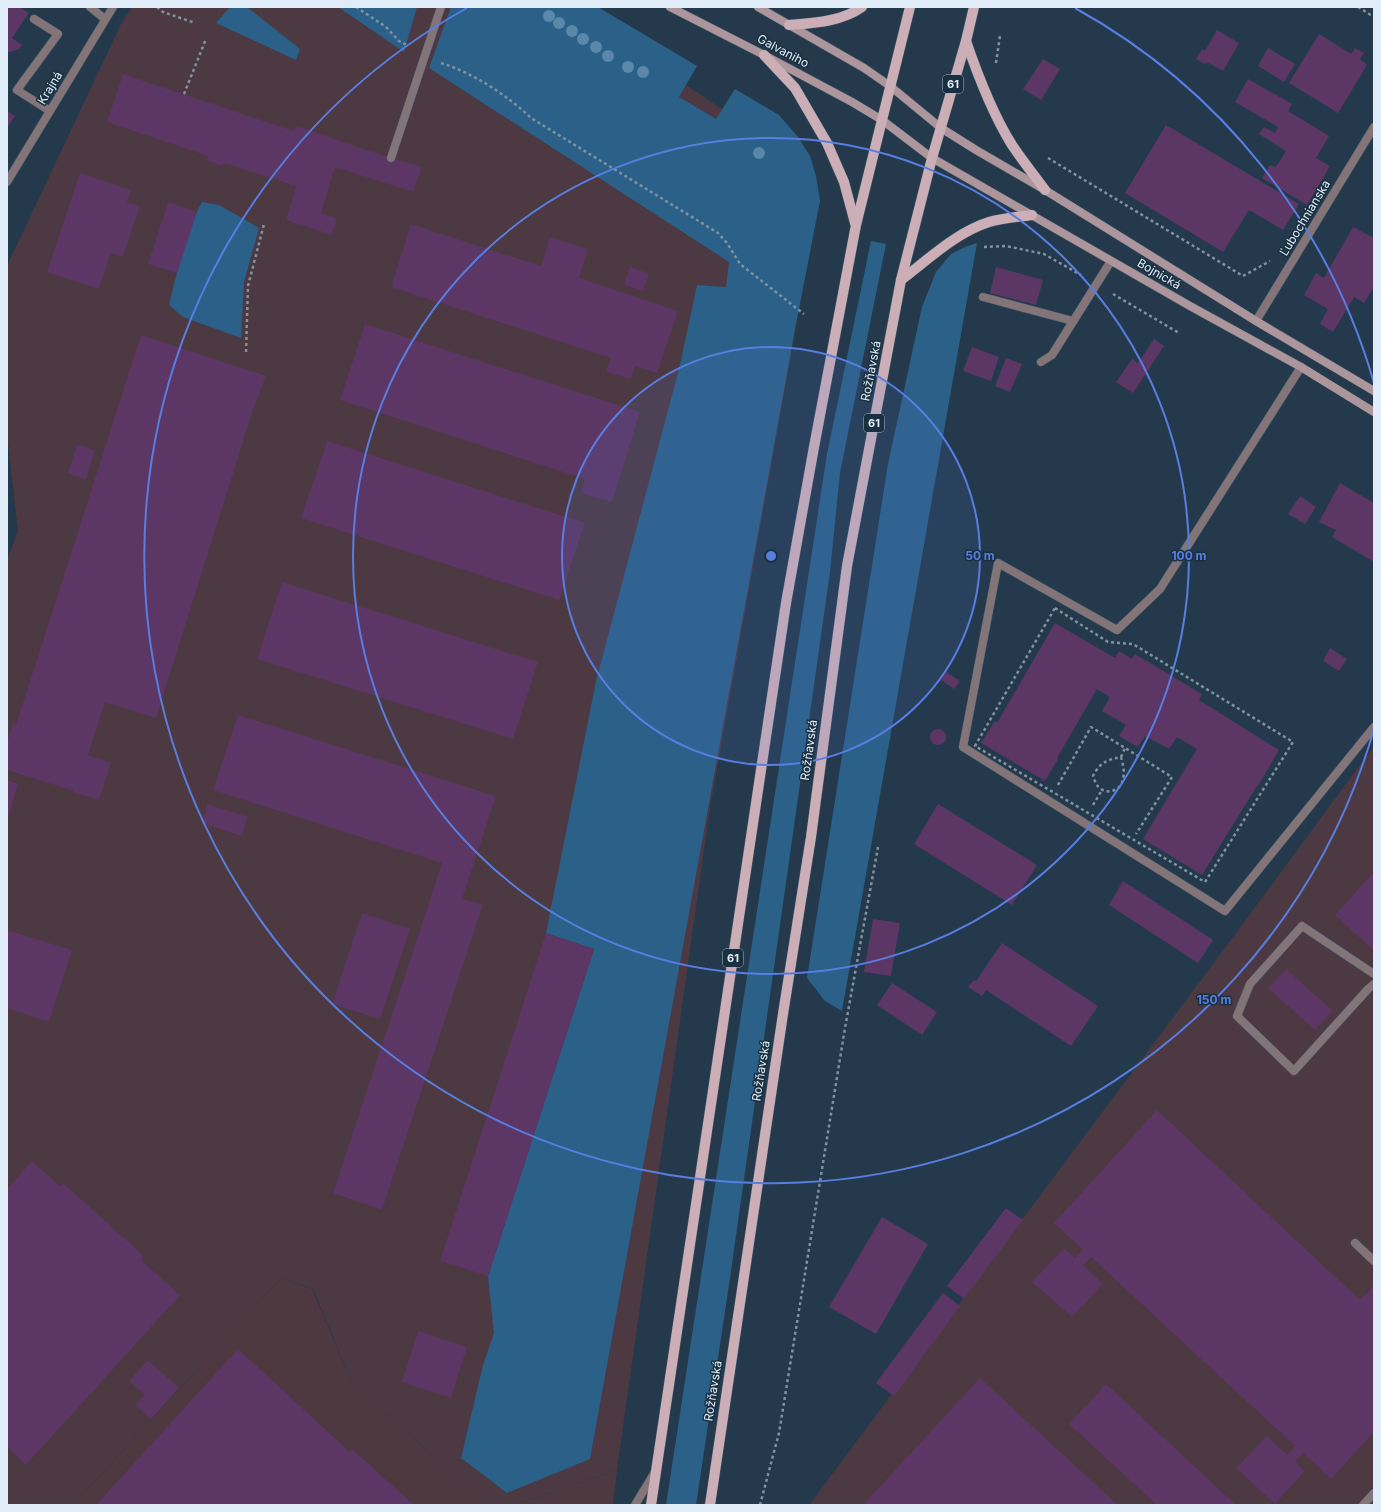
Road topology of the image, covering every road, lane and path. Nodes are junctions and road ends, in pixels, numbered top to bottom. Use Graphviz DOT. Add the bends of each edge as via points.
graph roads {
  1 [pos="90,7"];
  2 [pos="113,7"];
  3 [pos="157,7"];
  4 [pos="356,7"];
  5 [pos="440,7"];
  6 [pos="670,7"];
  7 [pos="758,7"];
  8 [pos="862,7"];
  9 [pos="910,7"];
  10 [pos="974,7"];
  11 [pos="1358,7"];
  12 [pos="1374,17"];
  13 [pos="34,19"];
  14 [pos="105,19"];
  15 [pos="195,23"];
  16 [pos="789,25"];
  17 [pos="206,39"];
  18 [pos="966,41"];
  19 [pos="407,45"];
  20 [pos="764,55"];
  21 [pos="424,58"];
  22 [pos="890,86"];
  23 [pos="184,94"];
  24 [pos="50,111"];
  25 [pos="882,120"];
  26 [pos="1374,127"];
  27 [pos="941,128"];
  28 [pos="391,158"];
  29 [pos="932,158"];
  30 [pos="1047,158"];
  31 [pos="7,182"];
  32 [pos="1045,190"];
  33 [pos="1032,215"];
  34 [pos="264,224"];
  35 [pos="856,225"];
  36 [pos="1111,260"];
  37 [pos="1293,261"];
  38 [pos="901,280"];
  39 [pos="982,297"];
  40 [pos="804,314"];
  41 [pos="1256,321"];
  42 [pos="1073,322"];
  43 [pos="246,352"];
  44 [pos="1041,362"];
  45 [pos="1301,367"];
  46 [pos="1374,391"];
  47 [pos="1374,412"];
  48 [pos="1373,729"];
  49 [pos="1125,748"];
  50 [pos="1121,757"];
  51 [pos="1057,785"];
  52 [pos="1102,790"];
  53 [pos="1048,801"];
  54 [pos="1088,813"];
  55 [pos="1133,839"];
  56 [pos="878,847"];
  57 [pos="1126,850"];
  58 [pos="1374,974"];
  59 [pos="1374,984"];
  60 [pos="1356,1243"];
  61 [pos="1374,1261"];
  62 [pos="656,1470"];
  63 [pos="1374,1493"];
  64 [pos="635,1505"];
  65 [pos="651,1505"];
  66 [pos="710,1505"];
  67 [pos="760,1505"];
  68 [pos="1363,1505"];
  1 -- 14 [label="street"];
  2 -- 14 [label="street, Krajná"];
  3 -- 15 [label="path" via="163,12"];
  4 -- 19 [label="path"];
  5 -- 21 [label="street"];
  6 -- 20 [label="main road, Galvaniho"];
  7 -- 16 [label="main road, Galvaniho"];
  8 -- 16 [label="main road" via="854,13 827,21"];
  9 -- 22 [label="main road, 61"];
  10 -- 18 [label="main road, Rožňavská / 61"];
  11 -- 12 [label="path"];
  13 -- 24 [label="street" via="58,34 17,90"];
  14 -- 24 [label="street, Krajná"];
  16 -- 22 [label="main road, Galvaniho"];
  17 -- 23 [label="path"];
  18 -- 27 [label="main road, Rožňavská / 61"];
  18 -- 32 [label="main road" via="997,117 1012,144"];
  20 -- 25 [label="main road, Galvaniho"];
  20 -- 35 [label="main road" via="795,88 827,143 844,182"];
  21 -- 28 [label="street"];
  21 -- 40 [label="path" via="452,66 488,86 516,103 531,118 718,233 740,264"];
  22 -- 25 [label="main road, 61"];
  22 -- 27 [label="main road, Galvaniho"];
  24 -- 31 [label="street, Krajná"];
  25 -- 29 [label="main road, Galvaniho"];
  25 -- 35 [label="main road, 61"];
  26 -- 37 [label="street, Ľubochnianska"];
  27 -- 29 [label="main road, Rožňavská / 61"];
  27 -- 32 [label="main road, Bojnická"];
  29 -- 33 [label="main road, Bojnická"];
  29 -- 38 [label="main road, Rožňavská / 61"];
  30 -- 37 [label="path" via="1243,276 1284,254"];
  32 -- 41 [label="main road, Bojnická"];
  33 -- 36 [label="main road, Bojnická"];
  33 -- 38 [label="main road" via="990,222 974,228 955,238"];
  34 -- 43 [label="path" via="248,286"];
  35 -- 62 [label="main road, 61" via="786,603"];
  36 -- 42 [label="street"];
  36 -- 45 [label="main road, Bojnická"];
  37 -- 41 [label="street, Ľubochnianska"];
  38 -- 66 [label="main road, Rožňavská / 61" via="847,566 811,837"];
  39 -- 42 [label="street"];
  41 -- 46 [label="main road, Bojnická"];
  42 -- 44 [label="street" via="1052,355"];
  45 -- 47 [label="main road, Bojnická"];
  45 -- 53 [label="street" via="1160,588 1117,630 998,563 963,747"];
  48 -- 57 [label="street" via="1225,911"];
  49 -- 50 [label="path"];
  49 -- 51 [label="path" via="1091,727"];
  49 -- 55 [label="path" via="1172,777"];
  50 -- 52 [label="path" via="1124,780 1119,788 1111,792"];
  50 -- 52 [label="path" via="1098,766 1093,776"];
  52 -- 54 [label="path"];
  53 -- 55 [label="path" via="1053,792 975,746 1055,608 1108,642 1133,644 1293,742 1205,882"];
  53 -- 57 [label="street"];
  55 -- 57 [label="path"];
  56 -- 67 [label="path" via="845,1028 779,1433"];
  58 -- 59 [label="street" via="1302,926 1250,984 1237,1016 1294,1071"];
  60 -- 61 [label="street"];
  62 -- 64 [label="street"];
  62 -- 65 [label="main road, 61"];
  63 -- 68 [label="street"];
}
